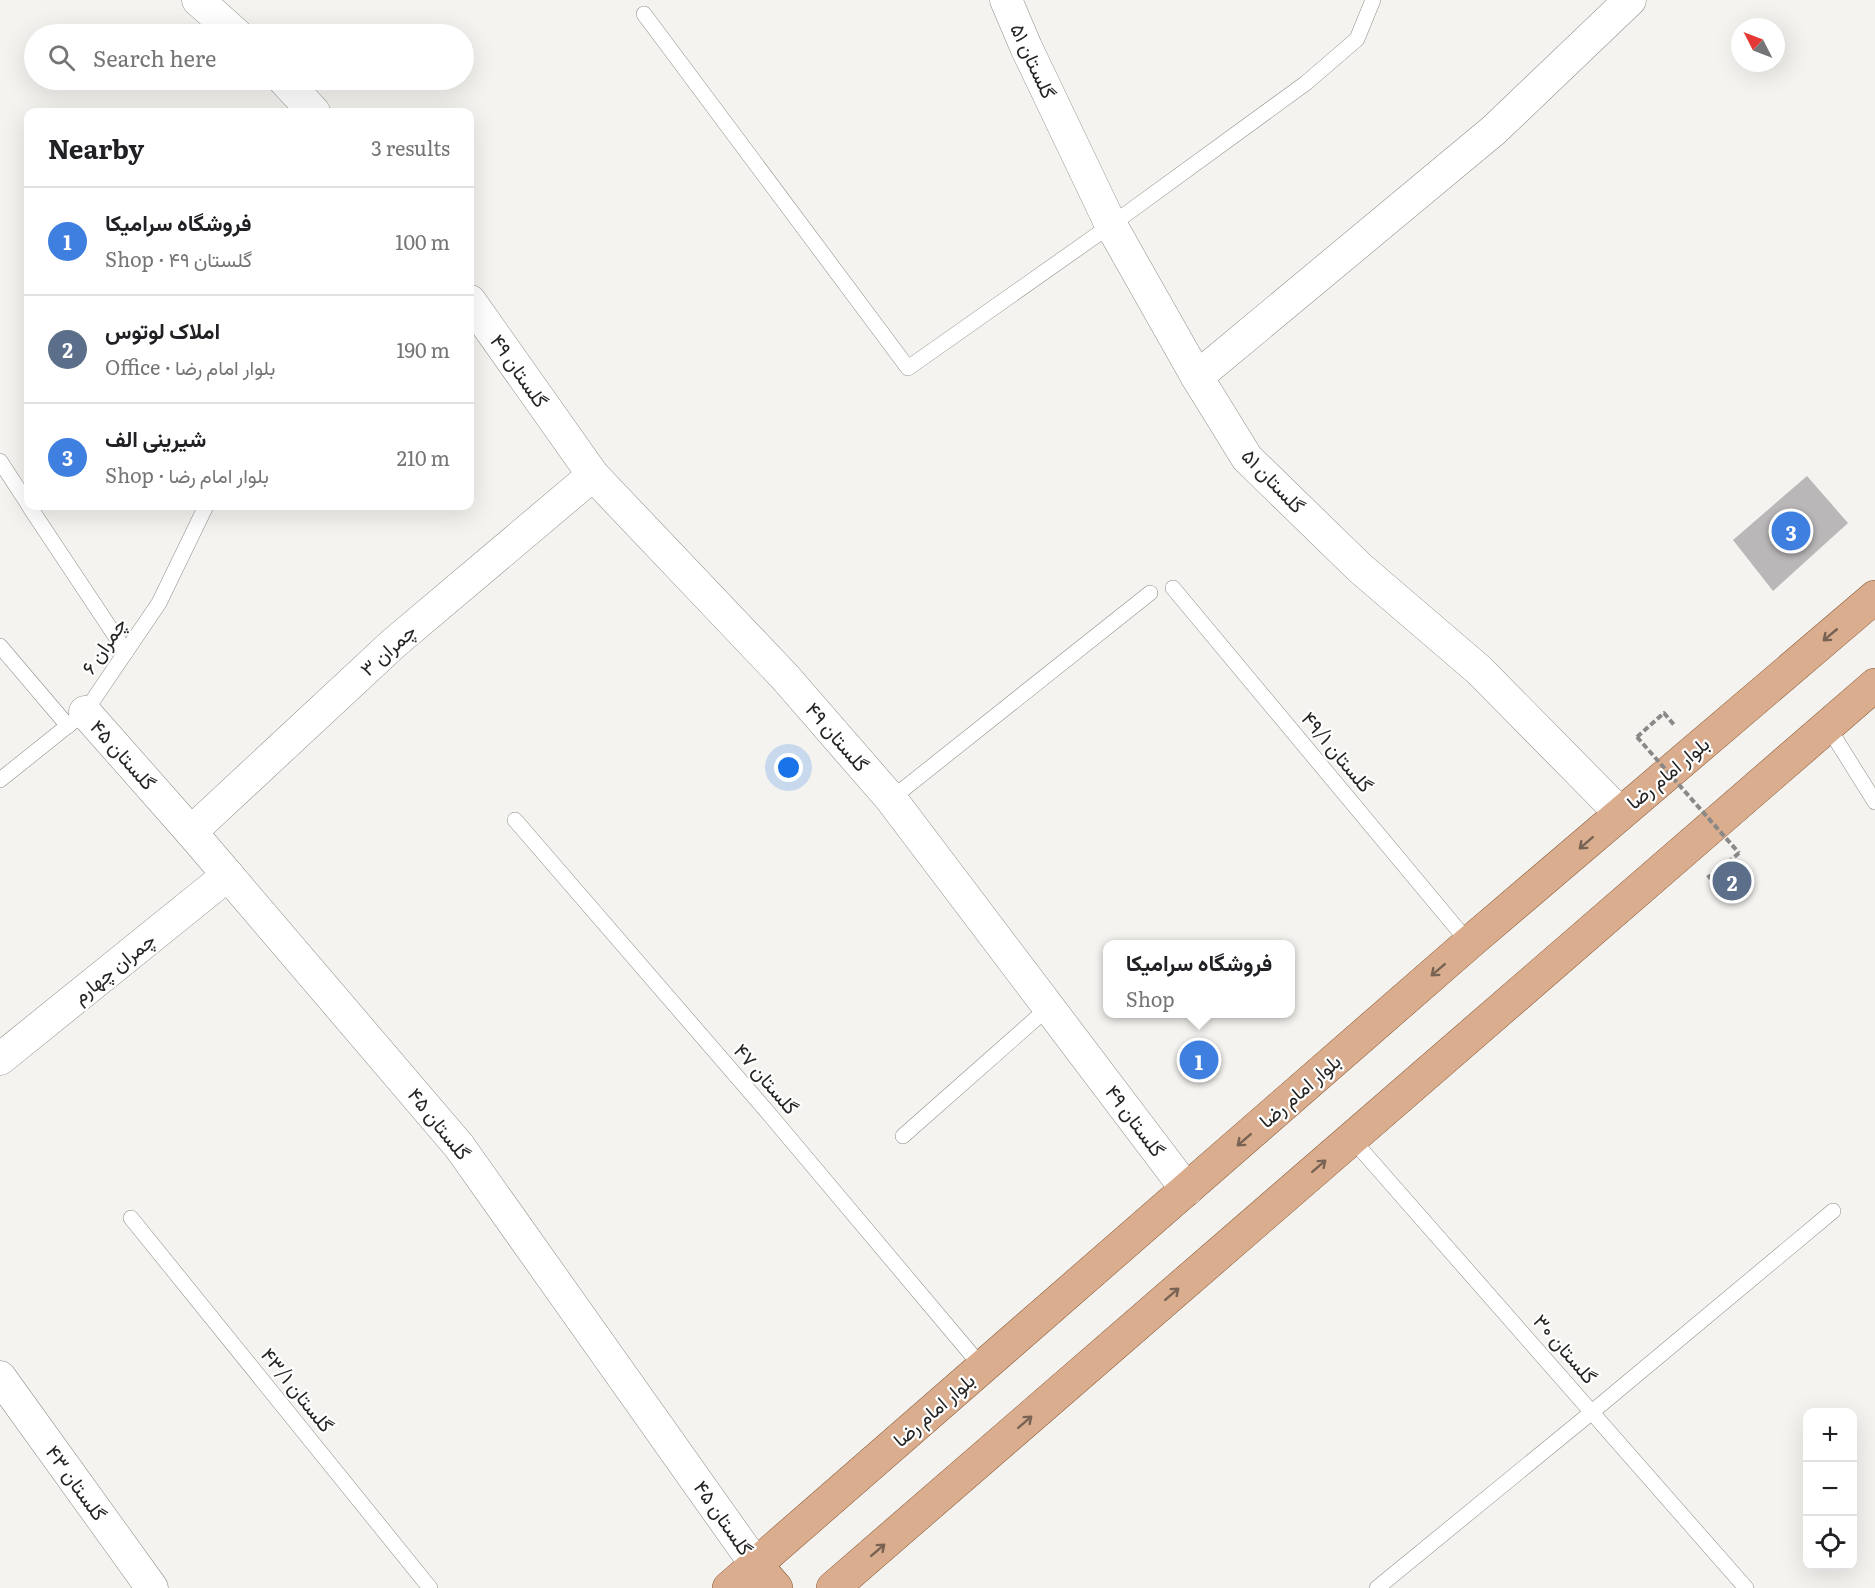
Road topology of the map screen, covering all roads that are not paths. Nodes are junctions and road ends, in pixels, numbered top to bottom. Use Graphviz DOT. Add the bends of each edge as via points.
graph roads {
  1 [pos="198,0"];
  2 [pos="1006,0"];
  3 [pos="1373,0"];
  4 [pos="1630,0"];
  5 [pos="644,14"];
  6 [pos="225,24"];
  7 [pos="293,90"];
  8 [pos="310,108"];
  9 [pos="1111,225"];
  10 [pos="474,307"];
  11 [pos="1197,377"];
  12 [pos="0,461"];
  13 [pos="593,476"];
  14 [pos="24,497"];
  15 [pos="32,510"];
  16 [pos="204,510"];
  17 [pos="1173,588"];
  18 [pos="1150,593"];
  19 [pos="1875,597"];
  20 [pos="0,646"];
  21 [pos="126,652"];
  22 [pos="1875,685"];
  23 [pos="76,719"];
  24 [pos="1828,727"];
  25 [pos="0,780"];
  26 [pos="891,799"];
  27 [pos="1875,802"];
  28 [pos="1620,813"];
  29 [pos="515,820"];
  30 [pos="191,831"];
  31 [pos="228,875"];
  32 [pos="1469,943"];
  33 [pos="1049,1007"];
  34 [pos="0,1059"];
  35 [pos="903,1136"];
  36 [pos="1351,1138"];
  37 [pos="1187,1190"];
  38 [pos="1833,1210"];
  39 [pos="131,1218"];
  40 [pos="982,1367"];
  41 [pos="0,1377"];
  42 [pos="1592,1412"];
  43 [pos="766,1576"];
  44 [pos="152,1588"];
  45 [pos="430,1588"];
  46 [pos="729,1588"];
  47 [pos="833,1588"];
  48 [pos="1377,1588"];
  49 [pos="1746,1588"];
  1 -- 6 [label="street"];
  2 -- 9 [label="street, گلستان ۵۱"];
  3 -- 9 [label="lane" via="1357,39 1315,75"];
  4 -- 11 [label="street" via="1494,130"];
  5 -- 9 [label="lane" via="908,368"];
  7 -- 8 [label="street"];
  9 -- 11 [label="street, گلستان ۵۱"];
  10 -- 13 [label="street, گلستان ۴۹"];
  11 -- 28 [label="street, گلستان ۵۱" via="1247,458 1360,568 1479,670"];
  12 -- 14 [label="lane"];
  13 -- 26 [label="street, گلستان ۴۹" via="785,677"];
  13 -- 30 [label="street, چمران ۳" via="394,643"];
  15 -- 21 [label="lane"];
  16 -- 21 [label="lane, چمران ۶" via="159,603"];
  17 -- 32 [label="lane, گلستان ۴۹/۱"];
  18 -- 26 [label="lane"];
  19 -- 28 [label="main road, بلوار امام رضا, one-way"];
  20 -- 23 [label="lane"];
  21 -- 23 [label="lane, چمران ۶"];
  22 -- 24 [label="main road"];
  23 -- 25 [label="lane, چمران ۶"];
  23 -- 30 [label="street, گلستان ۴۵"];
  24 -- 27 [label="lane"];
  24 -- 36 [label="main road"];
  26 -- 33 [label="street, گلستان ۴۹"];
  28 -- 32 [label="main road, بلوار امام رضا, one-way"];
  29 -- 40 [label="lane, گلستان ۴۷"];
  30 -- 31 [label="street, گلستان ۴۵"];
  31 -- 34 [label="street, چمران چهارم"];
  31 -- 43 [label="street, گلستان ۴۵" via="459,1146"];
  32 -- 37 [label="main road, بلوار امام رضا, one-way"];
  33 -- 35 [label="lane"];
  33 -- 37 [label="street, گلستان ۴۹"];
  36 -- 42 [label="lane, گلستان ۳۰"];
  47 -- 36 [label="main road, one-way"];
  37 -- 40 [label="main road, بلوار امام رضا"];
  38 -- 42 [label="lane"];
  39 -- 45 [label="lane, گلستان ۴۳/۱"];
  40 -- 43 [label="main road, بلوار امام رضا"];
  41 -- 44 [label="street, گلستان ۴۳"];
  42 -- 48 [label="lane"];
  42 -- 49 [label="lane, گلستان ۳۰"];
  43 -- 46 [label="main road, بلوار امام رضا"];
}
